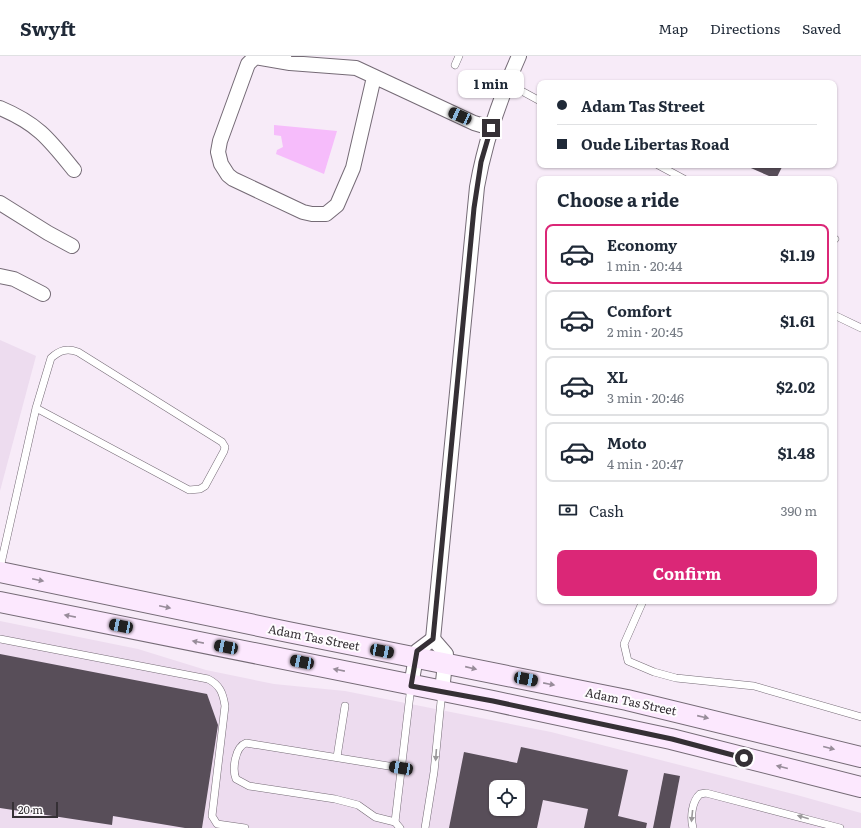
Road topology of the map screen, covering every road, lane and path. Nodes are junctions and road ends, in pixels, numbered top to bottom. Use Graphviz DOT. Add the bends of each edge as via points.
graph roads {
  1 [pos="459,56"];
  2 [pos="519,56"];
  3 [pos="455,65"];
  4 [pos="374,77"];
  5 [pos="507,83"];
  6 [pos="537,99"];
  7 [pos="0,108"];
  8 [pos="491,128"];
  9 [pos="664,168"];
  10 [pos="74,170"];
  11 [pos="678,176"];
  12 [pos="0,203"];
  13 [pos="72,246"];
  14 [pos="0,276"];
  15 [pos="43,294"];
  16 [pos="837,316"];
  17 [pos="861,328"];
  18 [pos="36,408"];
  19 [pos="0,568"];
  20 [pos="0,572"];
  21 [pos="0,602"];
  22 [pos="641,604"];
  23 [pos="0,639"];
  24 [pos="433,639"];
  25 [pos="416,657"];
  26 [pos="445,662"];
  27 [pos="411,686"];
  28 [pos="442,691"];
  29 [pos="345,706"];
  30 [pos="861,717"];
  31 [pos="337,757"];
  32 [pos="861,757"];
  33 [pos="401,768"];
  34 [pos="861,787"];
  35 [pos="397,825"];
  36 [pos="245,828"];
  37 [pos="426,828"];
  38 [pos="693,828"];
  39 [pos="840,828"];
  1 -- 3 [label="lane"];
  2 -- 5 [label="street"];
  4 -- 4 [label="street" via="350,67 290,63 258,56 253,58 248,64 220,142 219,159 224,170 233,179 303,212 321,214 331,211 337,205 353,168"];
  4 -- 8 [label="street" via="474,123"];
  5 -- 6 [label="lane"];
  5 -- 8 [label="street"];
  7 -- 10 [label="street" via="38,128"];
  8 -- 24 [label="street" via="481,162 474,208"];
  9 -- 11 [label="lane"];
  12 -- 13 [label="street"];
  14 -- 15 [label="street" via="14,279"];
  16 -- 17 [label="lane"];
  18 -- 18 [label="lane" via="51,358 62,350 73,351 222,442 225,447 205,486 189,490"];
  18 -- 19 [label="lane"];
  20 -- 25 [label="main road, Adam Tas Street, one-way"];
  27 -- 21 [label="main road, one-way"];
  22 -- 30 [label="lane" via="624,644 628,661 644,669 676,678 754,686"];
  23 -- 36 [label="lane" via="208,679 218,684 224,697 224,706 212,816 217,824"];
  24 -- 25 [label="street" via="417,651"];
  24 -- 26 [label="street" via="446,654"];
  25 -- 26 [label="main road, Adam Tas Street"];
  25 -- 27 [label="street"];
  26 -- 28 [label="street"];
  26 -- 32 [label="main road, Adam Tas Street, one-way" via="627,700"];
  27 -- 28 [label="main road"];
  27 -- 33 [label="lane"];
  34 -- 28 [label="main road, one-way" via="672,739"];
  28 -- 37 [label="lane, one-way"];
  29 -- 31 [label="lane"];
  31 -- 33 [label="lane"];
  31 -- 35 [label="lane" via="246,743 238,749 234,774 236,779 249,786 358,805 375,817"];
  33 -- 35 [label="lane"];
  39 -- 38 [label="lane, one-way" via="706,793 700,794 694,801 691,819"];
}
